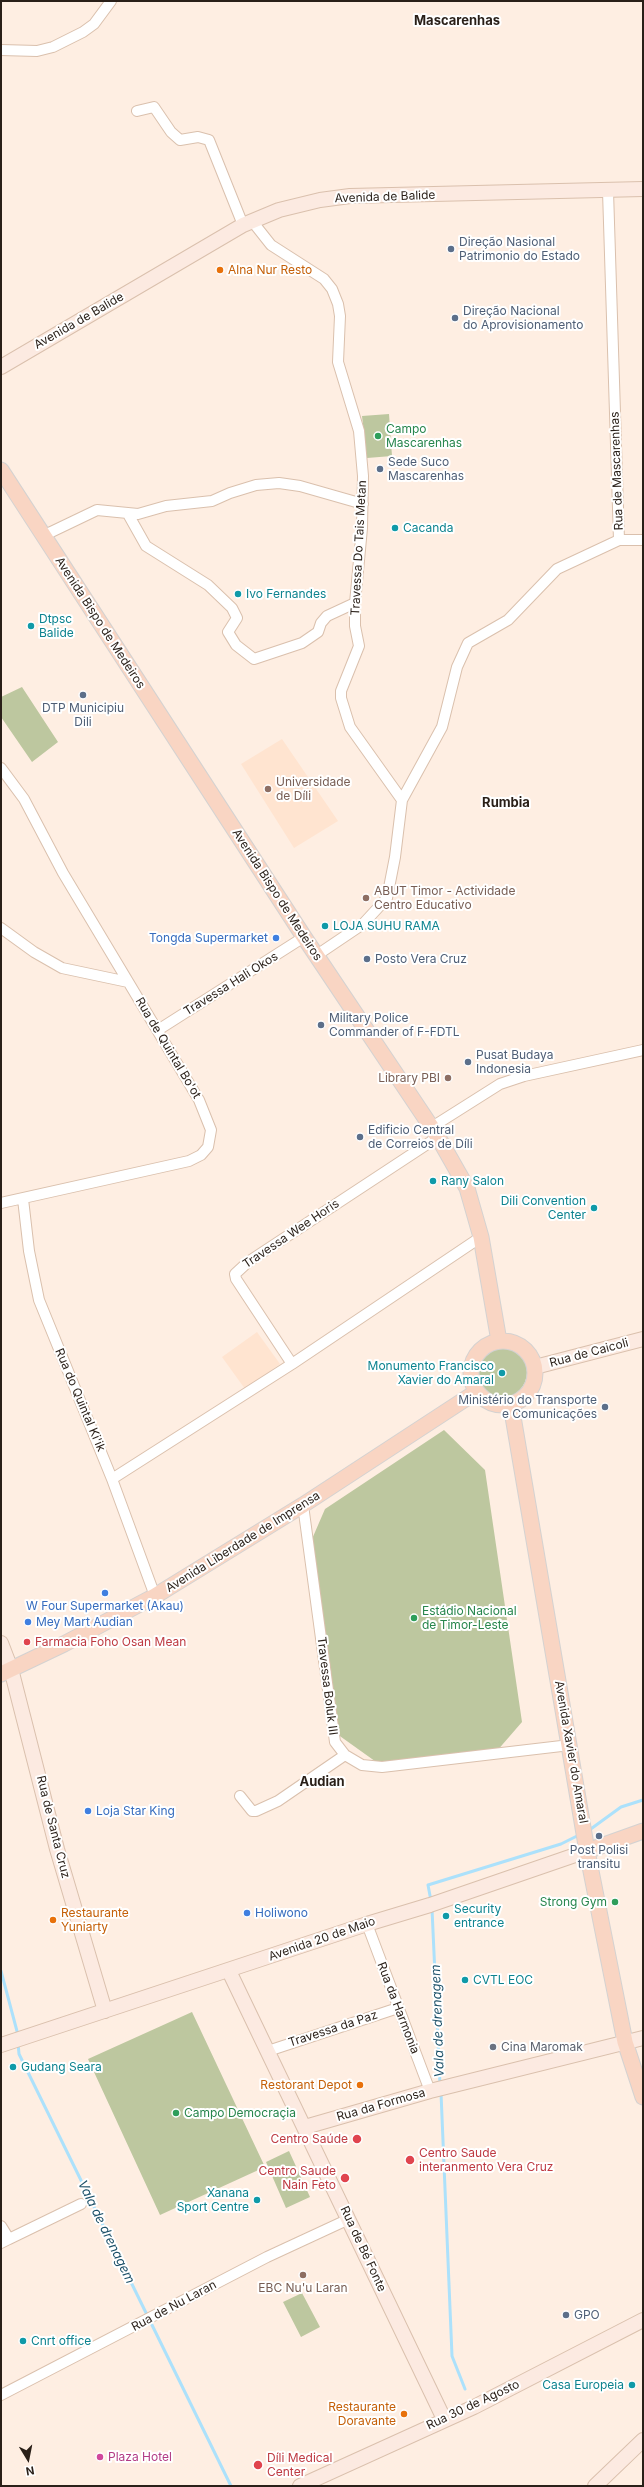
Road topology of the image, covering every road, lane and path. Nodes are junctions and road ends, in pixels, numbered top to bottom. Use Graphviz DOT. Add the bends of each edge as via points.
graph roads {
  1 [pos="111,1"];
  2 [pos="1,50"];
  3 [pos="137,112"];
  4 [pos="643,189"];
  5 [pos="608,191"];
  6 [pos="248,223"];
  7 [pos="1,367"];
  8 [pos="1,470"];
  9 [pos="363,504"];
  10 [pos="128,514"];
  11 [pos="50,533"];
  12 [pos="619,540"];
  13 [pos="643,540"];
  14 [pos="355,603"];
  15 [pos="1,768"];
  16 [pos="402,800"];
  17 [pos="1,928"];
  18 [pos="304,937"];
  19 [pos="316,955"];
  20 [pos="128,982"];
  21 [pos="158,1030"];
  22 [pos="643,1050"];
  23 [pos="435,1132"];
  24 [pos="23,1199"];
  25 [pos="1,1203"];
  26 [pos="481,1237"];
  27 [pos="643,1339"];
  28 [pos="499,1341"];
  29 [pos="292,1364"];
  30 [pos="535,1367"];
  31 [pos="476,1392"];
  32 [pos="511,1405"];
  33 [pos="112,1479"];
  34 [pos="304,1505"];
  35 [pos="155,1596"];
  36 [pos="1,1643"];
  37 [pos="6,1672"];
  38 [pos="570,1745"];
  39 [pos="345,1755"];
  40 [pos="240,1796"];
  41 [pos="643,1831"];
  42 [pos="587,1851"];
  43 [pos="367,1924"];
  44 [pos="229,1971"];
  45 [pos="398,2008"];
  46 [pos="104,2011"];
  47 [pos="643,2038"];
  48 [pos="11,2042"];
  49 [pos="625,2042"];
  50 [pos="268,2050"];
  51 [pos="430,2091"];
  52 [pos="643,2097"];
  53 [pos="305,2127"];
  54 [pos="81,2204"];
  55 [pos="349,2219"];
  56 [pos="1,2226"];
  57 [pos="5,2241"];
  58 [pos="643,2320"];
  59 [pos="1,2394"];
  60 [pos="444,2419"];
  61 [pos="643,2440"];
  62 [pos="300,2486"];
  63 [pos="595,2486"];
  1 -- 2 [label="street" via="94,24 53,47 37,51"];
  3 -- 6 [label="street, Travessa Do Tais Metan" via="154,107 171,132 180,140 198,137 209,140"];
  4 -- 5 [label="street, Avenida de Balide"];
  5 -- 6 [label="street, Avenida de Balide" via="350,196 286,208"];
  5 -- 12 [label="street, Rua de Mascarenhas"];
  6 -- 7 [label="street, Avenida de Balide"];
  6 -- 9 [label="street, Travessa Do Tais Metan" via="271,245 324,279 332,289 340,316 338,362 359,431 363,459"];
  8 -- 18 [label="main road, Avenida Bispo de Medeiros"];
  9 -- 10 [label="street" via="300,486 279,483 250,487 212,501 166,506 138,514"];
  9 -- 14 [label="street, Travessa Do Tais Metan"];
  10 -- 11 [label="street" via="97,510"];
  10 -- 14 [label="street" via="146,546 208,585 232,608 237,618 228,632 236,645 254,659 302,643 318,632 320,623 327,616"];
  12 -- 13 [label="street"];
  12 -- 16 [label="street, Rua de Mascarenhas" via="557,569 508,620 468,643 457,667 442,727"];
  14 -- 16 [label="street, Travessa Do Tais Metan" via="355,626 359,646 341,691 342,706 350,727"];
  15 -- 20 [label="street, Rua de Quintal Bo'ot" via="24,799 63,873"];
  16 -- 19 [label="street, Rua de Mascarenhas" via="387,898 363,924"];
  17 -- 20 [label="street" via="62,968"];
  18 -- 19 [label="main road, Avenida Bispo de Medeiros"];
  18 -- 21 [label="street, Travessa Hali Okos"];
  19 -- 23 [label="main road, Avenida Bispo de Medeiros"];
  20 -- 21 [label="street, Rua de Quintal Bo'ot"];
  21 -- 24 [label="street, Rua de Quintal Bo'ot" via="202,1106 210,1130 208,1147 189,1162"];
  22 -- 23 [label="street" via="524,1076 500,1084"];
  23 -- 26 [label="main road, Avenida Bispo de Medeiros" via="467,1188"];
  23 -- 29 [label="street, Travessa Wee Horis" via="248,1262 235,1274"];
  24 -- 25 [label="street, Rua de Quintal Bo'ot"];
  24 -- 33 [label="street, Rua do Quintal Ki'ik" via="29,1251 39,1300"];
  26 -- 28 [label="main road, Avenida Bispo de Medeiros"];
  26 -- 29 [label="street"];
  27 -- 30 [label="street, Rua de Caicoli"];
  28 -- 30 [label="main road" via="509,1341 522,1347 532,1358"];
  28 -- 31 [label="main road" via="481,1348 475,1356 470,1374"];
  29 -- 33 [label="street"];
  30 -- 32 [label="main road" via="535,1377 530,1390 520,1401"];
  31 -- 32 [label="main road" via="492,1404"];
  31 -- 34 [label="main road, Avenida Liberdade de Imprensa"];
  32 -- 38 [label="main road, Avenida Xavier do Amaral"];
  33 -- 35 [label="street, Rua do Quintal Ki'ik"];
  34 -- 35 [label="main road, Avenida Liberdade de Imprensa"];
  34 -- 39 [label="street, Travessa Boluk III" via="335,1742"];
  35 -- 37 [label="main road, Avenida Liberdade de Imprensa"];
  36 -- 37 [label="street, Rua de Santa Cruz"];
  37 -- 46 [label="street, Rua de Santa Cruz"];
  38 -- 39 [label="street, Travessa Boluk III" via="382,1767 362,1765"];
  38 -- 42 [label="main road, Avenida Xavier do Amaral"];
  39 -- 40 [label="street" via="278,1801 256,1811 252,1811"];
  41 -- 42 [label="main road, Avenida 20 de Maio"];
  42 -- 43 [label="street, Avenida 20 de Maio"];
  42 -- 49 [label="main road, Avenida Xavier do Amaral"];
  43 -- 44 [label="street, Avenida 20 de Maio"];
  43 -- 45 [label="street, Rua da Harmonia"];
  44 -- 46 [label="street, Avenida 20 de Maio"];
  44 -- 50 [label="street, Rua de Bé Fonte"];
  45 -- 50 [label="street, Travessa da Paz"];
  45 -- 51 [label="street, Rua da Harmonia"];
  46 -- 48 [label="street, Avenida 20 de Maio"];
  47 -- 49 [label="street, Rua da Formosa"];
  49 -- 51 [label="street, Rua da Formosa"];
  49 -- 52 [label="main road, Avenida Xavier do Amaral"];
  50 -- 53 [label="street, Rua de Bé Fonte"];
  51 -- 53 [label="street, Rua da Formosa"];
  53 -- 55 [label="street, Rua de Bé Fonte"];
  54 -- 57 [label="street"];
  55 -- 59 [label="street, Rua de Nu Laran" via="267,2257"];
  55 -- 60 [label="street, Rua de Bé Fonte"];
  56 -- 57 [label="street"];
  58 -- 60 [label="street, Rua 30 de Agosto" via="474,2407"];
  60 -- 62 [label="street, Rua 30 de Agosto"];
  61 -- 63 [label="street"];
}
